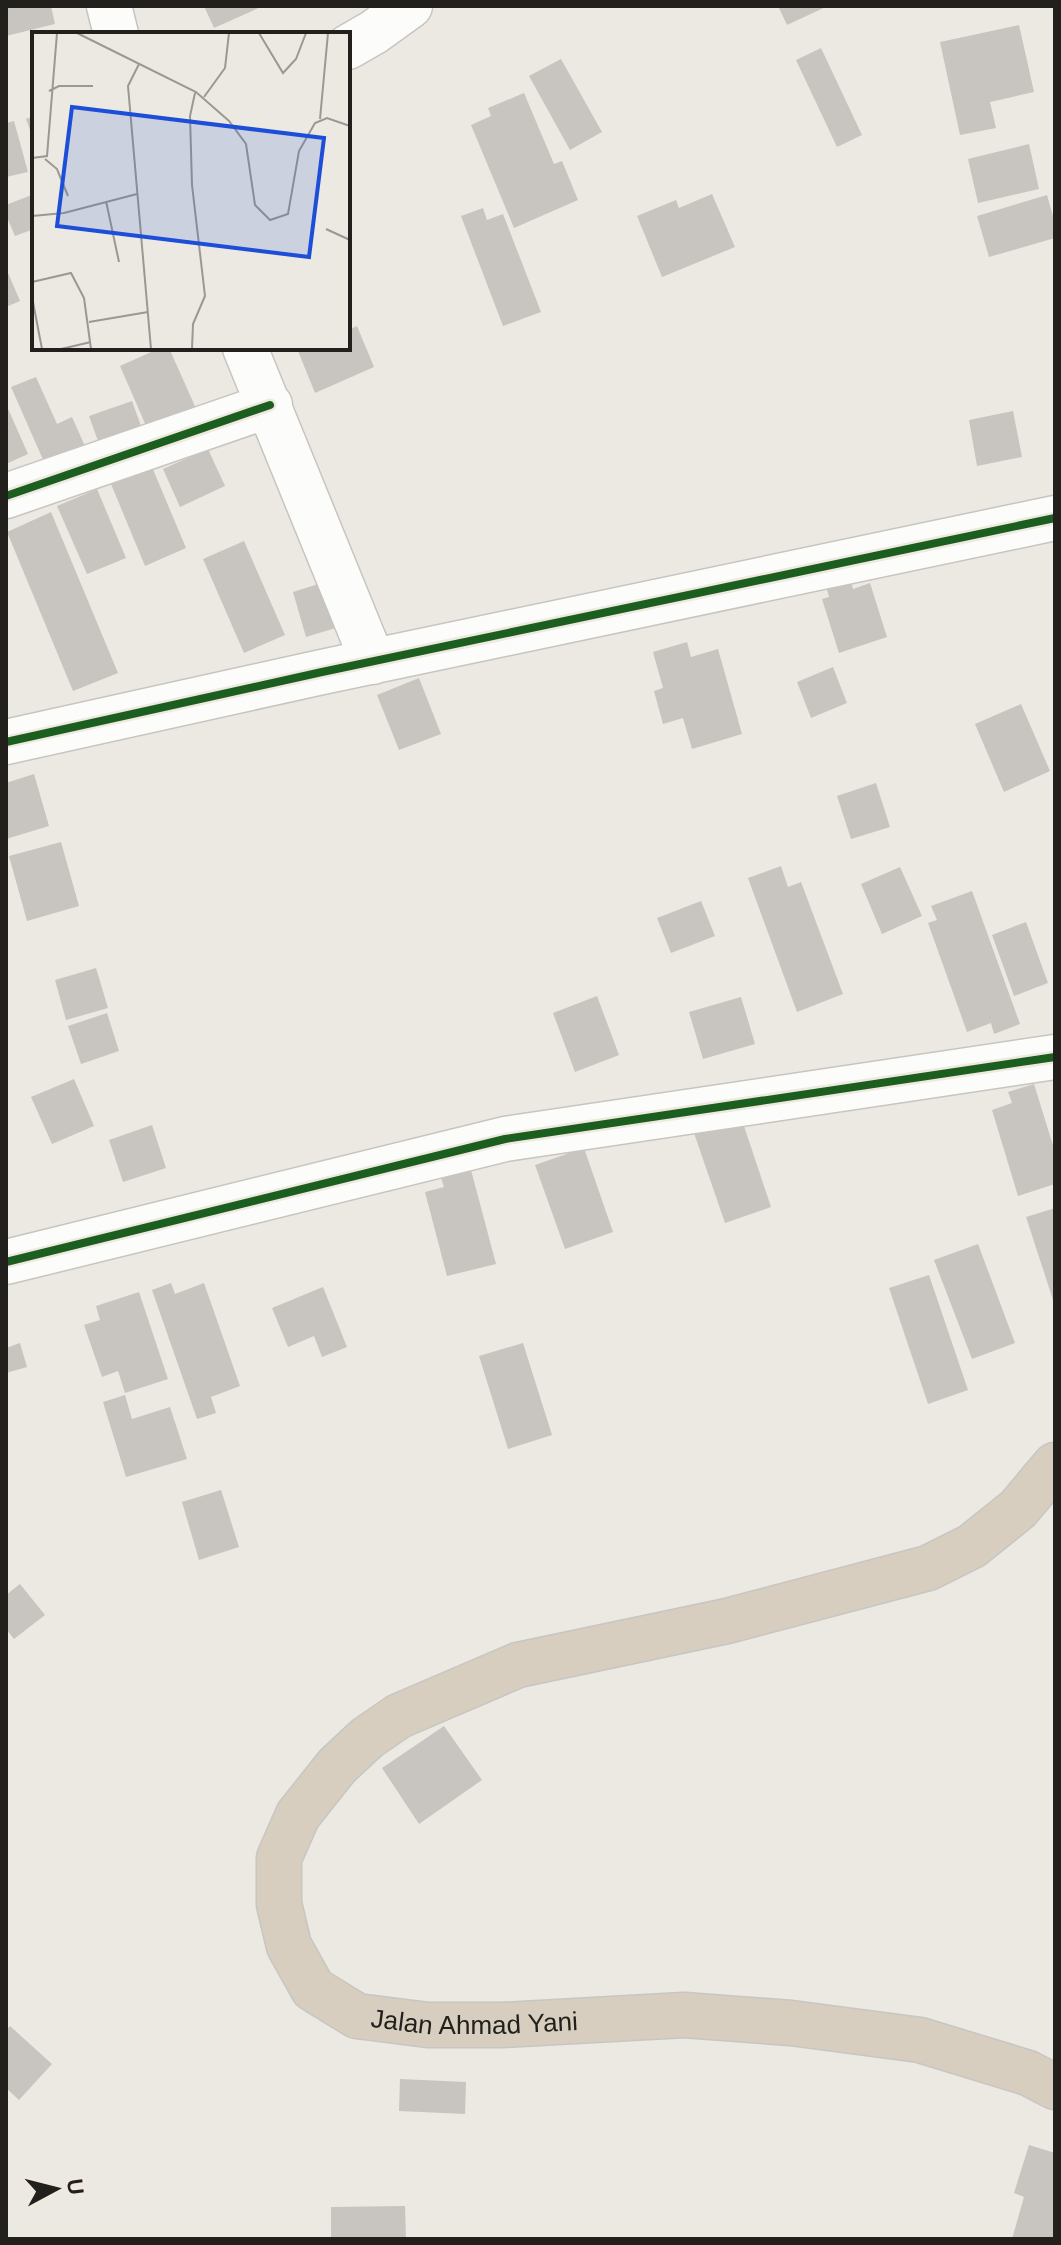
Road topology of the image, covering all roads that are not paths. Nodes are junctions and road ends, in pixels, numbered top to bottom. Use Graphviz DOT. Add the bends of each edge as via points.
graph roads {
  1 [pos="109,6"];
  2 [pos="410,6"];
  3 [pos="116,32"];
  4 [pos="350,46"];
  5 [pos="246,350"];
  6 [pos="270,405"];
  7 [pos="6,496"];
  8 [pos="1055,518"];
  9 [pos="373,662"];
  10 [pos="6,742"];
  11 [pos="1055,1057"];
  12 [pos="6,1262"];
  13 [pos="1055,1465"];
  14 [pos="1055,2087"];
  1 -- 3 [label="street"];
  2 -- 4 [label="street"];
  5 -- 6 [label="street"];
  6 -- 7 [label="street"];
  6 -- 9 [label="street"];
  8 -- 9 [label="street"];
  9 -- 10 [label="street"];
  11 -- 12 [label="street" via="505,1139"];
  13 -- 14 [label="highway, Jalan Ahmad Yani" via="1018,1509 972,1546 928,1568 727,1621 518,1665 399,1716 337,1766 298,1815 279,1858 279,1904 289,1946 313,1989 357,2016 428,2025 684,2015 791,2023 920,2040 1028,2073"];
}
